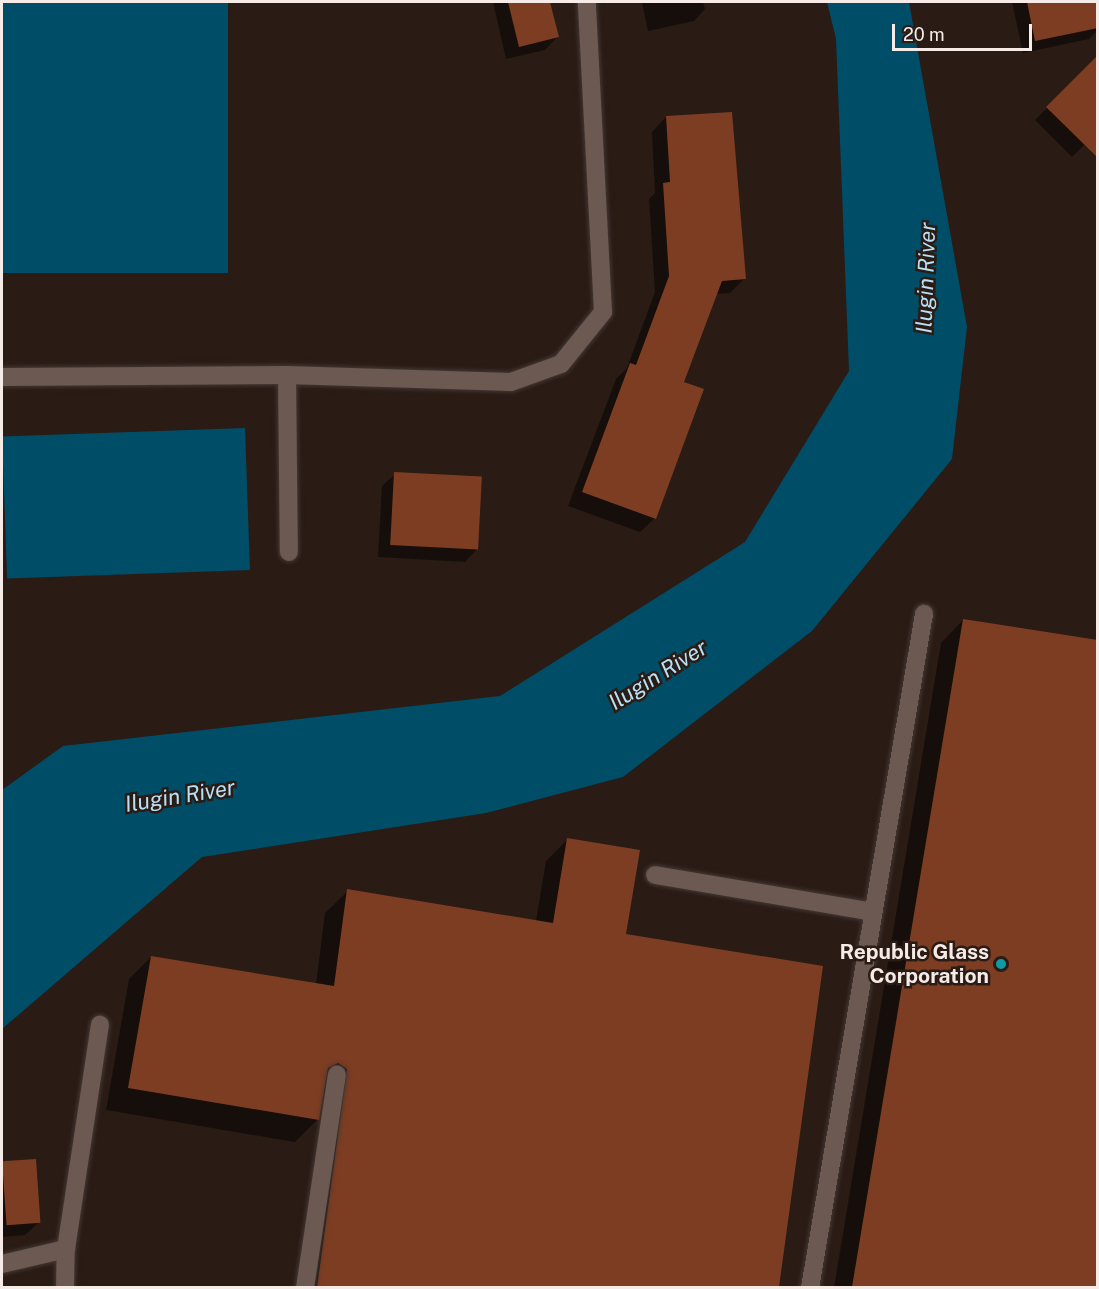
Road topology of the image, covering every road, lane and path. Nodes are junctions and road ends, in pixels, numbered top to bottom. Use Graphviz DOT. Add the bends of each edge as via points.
graph roads {
  1 [pos="587,2"];
  2 [pos="287,375"];
  3 [pos="2,377"];
  4 [pos="289,552"];
  5 [pos="924,614"];
  6 [pos="655,875"];
  7 [pos="873,912"];
  8 [pos="100,1025"];
  9 [pos="337,1074"];
  10 [pos="66,1249"];
  11 [pos="2,1264"];
  12 [pos="65,1287"];
  13 [pos="305,1287"];
  14 [pos="810,1287"];
  1 -- 2 [label="lane" via="603,312 561,364 511,382"];
  2 -- 3 [label="lane"];
  2 -- 4 [label="lane"];
  5 -- 7 [label="lane"];
  6 -- 7 [label="lane"];
  7 -- 14 [label="lane"];
  8 -- 10 [label="lane"];
  9 -- 13 [label="lane"];
  10 -- 11 [label="lane"];
  10 -- 12 [label="lane"];
}
